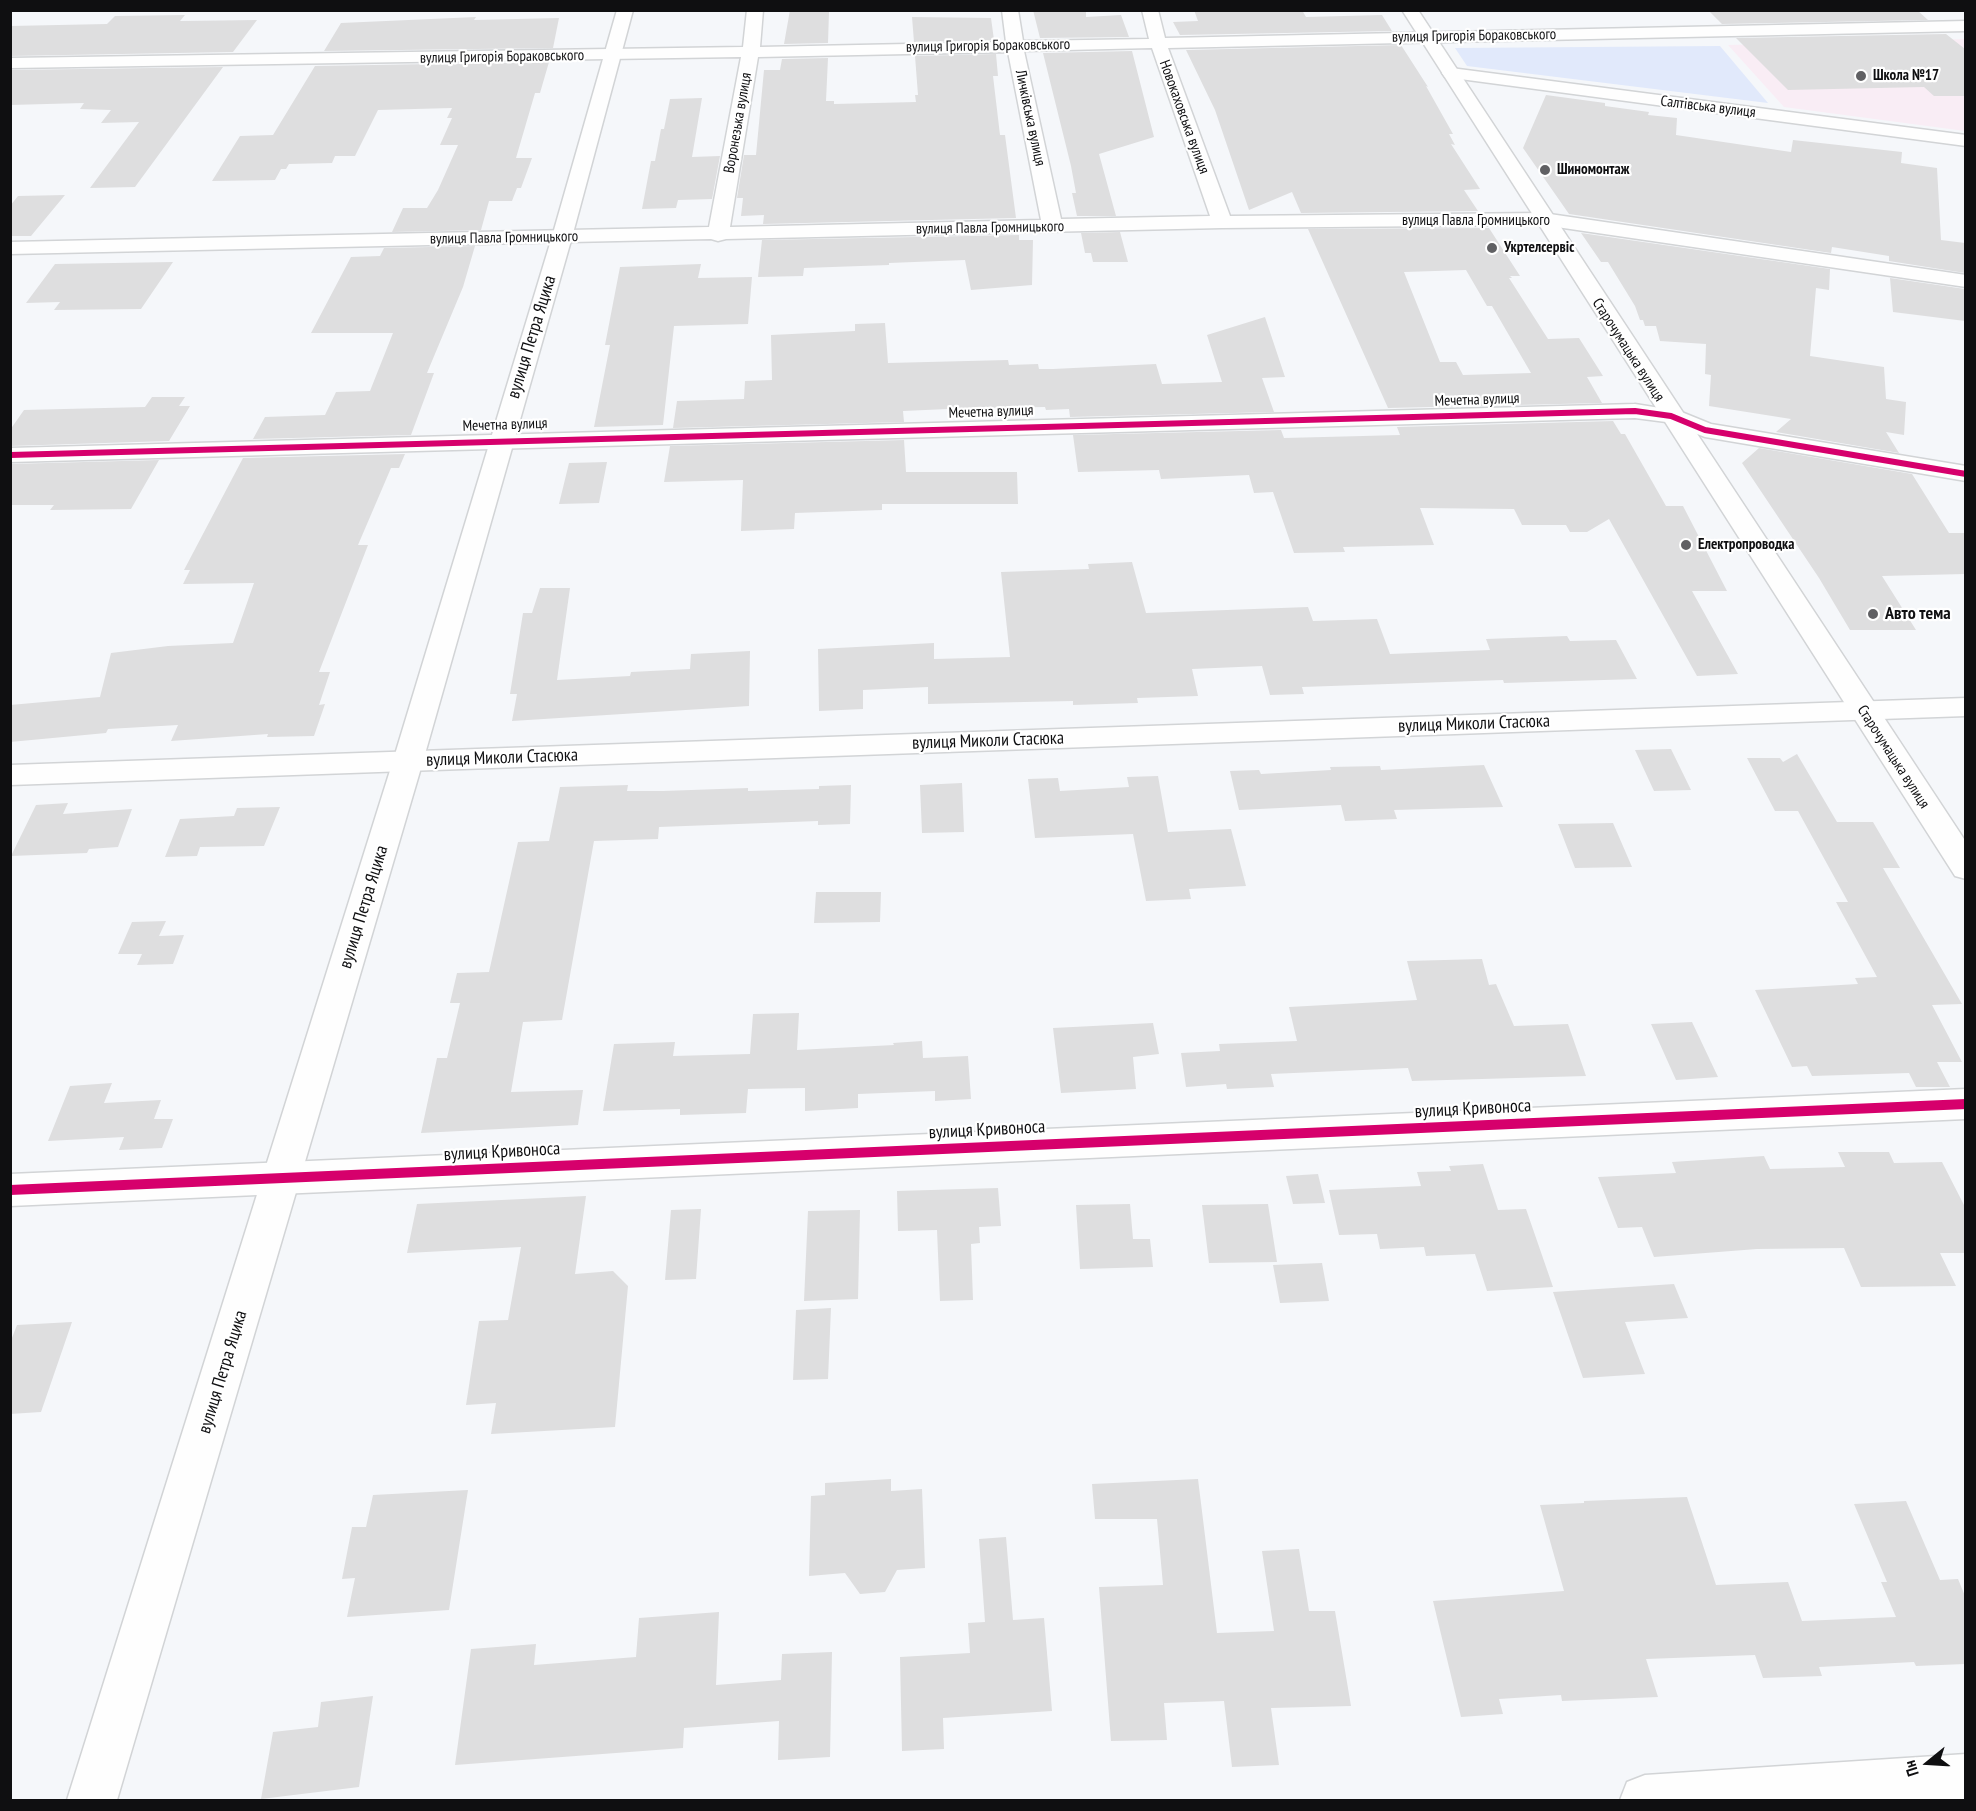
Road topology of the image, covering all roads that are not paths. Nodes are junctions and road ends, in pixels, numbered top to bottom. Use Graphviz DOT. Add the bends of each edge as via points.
graph roads {
  1 [pos="625,10"];
  2 [pos="755,10"];
  3 [pos="1010,10"];
  4 [pos="1150,10"];
  5 [pos="1410,10"];
  6 [pos="1965,26"];
  7 [pos="1427,37"];
  8 [pos="1158,42"];
  9 [pos="1015,46"];
  10 [pos="751,51"];
  11 [pos="613,55"];
  12 [pos="10,63"];
  13 [pos="1451,73"];
  14 [pos="1965,141"];
  15 [pos="1543,219"];
  16 [pos="1222,222"];
  17 [pos="1053,226"];
  18 [pos="718,235"];
  19 [pos="562,237"];
  20 [pos="10,248"];
  21 [pos="1965,281"];
  22 [pos="1671,416"];
  23 [pos="501,440"];
  24 [pos="10,455"];
  25 [pos="1965,474"];
  26 [pos="1965,707"];
  27 [pos="1863,711"];
  28 [pos="408,761"];
  29 [pos="10,775"];
  30 [pos="1965,868"];
  31 [pos="1965,1104"];
  32 [pos="283,1178"];
  33 [pos="10,1190"];
  34 [pos="1965,1779"];
  35 [pos="92,1800"];
  36 [pos="1645,1800"];
  1 -- 11 [label="street, вулиця Петра Яцика"];
  2 -- 10 [label="street, Воронезька вулиця"];
  3 -- 9 [label="street, Личківська вулиця"];
  4 -- 8 [label="street, Новокаховська вулиця"];
  5 -- 7 [label="street, Старочумацька вулиця"];
  6 -- 7 [label="street, вулиця Григорія Бораковського"];
  7 -- 8 [label="street, вулиця Григорія Бораковського"];
  7 -- 13 [label="street, Старочумацька вулиця"];
  8 -- 9 [label="street, вулиця Григорія Бораковського"];
  8 -- 16 [label="street, Новокаховська вулиця"];
  9 -- 10 [label="street, вулиця Григорія Бораковського"];
  9 -- 17 [label="street, Личківська вулиця"];
  10 -- 11 [label="street, вулиця Григорія Бораковського"];
  10 -- 18 [label="street, Воронезька вулиця"];
  11 -- 12 [label="street, вулиця Григорія Бораковського"];
  11 -- 19 [label="street, вулиця Петра Яцика"];
  13 -- 14 [label="street, Салтівська вулиця"];
  13 -- 15 [label="street, Старочумацька вулиця"];
  15 -- 16 [label="street, вулиця Павла Громницького"];
  15 -- 21 [label="street, вулиця Павла Громницького"];
  15 -- 22 [label="street, Старочумацька вулиця"];
  16 -- 17 [label="street, вулиця Павла Громницького"];
  17 -- 18 [label="street, вулиця Павла Громницького"];
  18 -- 19 [label="street, вулиця Павла Громницького"];
  19 -- 20 [label="street, вулиця Павла Громницького"];
  19 -- 23 [label="street, вулиця Петра Яцика"];
  22 -- 23 [label="street, Мечетна вулиця" via="1635,411"];
  22 -- 25 [label="street, Мечетна вулиця" via="1706,430"];
  22 -- 27 [label="street, Старочумацька вулиця"];
  23 -- 24 [label="street, Мечетна вулиця"];
  23 -- 28 [label="street, вулиця Петра Яцика"];
  26 -- 27 [label="street, вулиця Миколи Стасюка"];
  27 -- 28 [label="street, вулиця Миколи Стасюка"];
  27 -- 30 [label="street, Старочумацька вулиця"];
  28 -- 29 [label="street, вулиця Миколи Стасюка"];
  28 -- 32 [label="street, вулиця Петра Яцика"];
  31 -- 32 [label="street, вулиця Кривоноса"];
  32 -- 33 [label="street, вулиця Кривоноса"];
  32 -- 35 [label="street, вулиця Петра Яцика"];
  34 -- 36 [label="street"];
}
